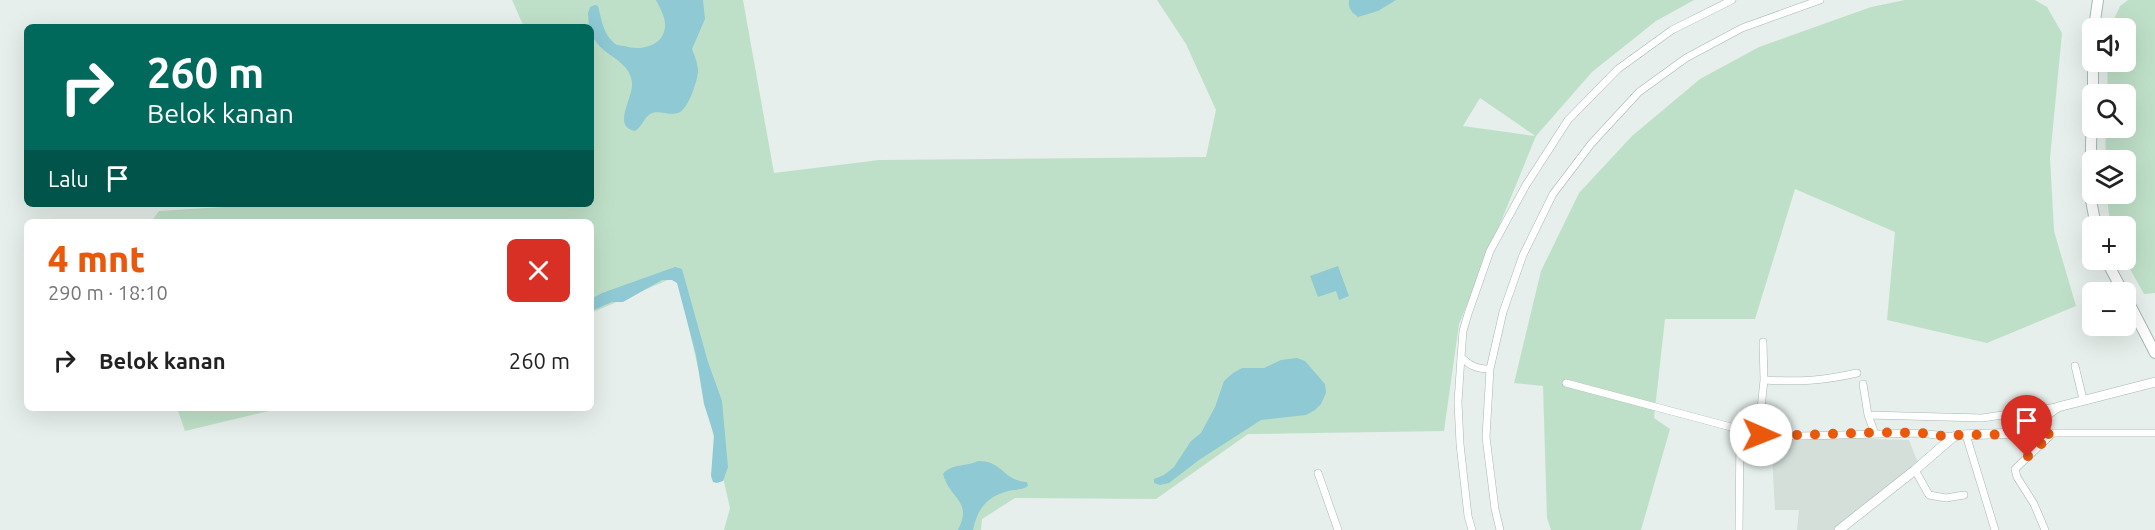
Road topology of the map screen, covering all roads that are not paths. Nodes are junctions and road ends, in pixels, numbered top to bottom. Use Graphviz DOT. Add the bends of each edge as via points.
graph roads {
  1 [pos="1732,0"];
  2 [pos="1820,0"];
  3 [pos="2090,0"];
  4 [pos="2098,0"];
  5 [pos="2095,15"];
  6 [pos="2095,18"];
  7 [pos="2091,138"];
  8 [pos="2094,216"];
  9 [pos="2136,316"];
  10 [pos="1763,342"];
  11 [pos="2155,353"];
  12 [pos="1461,357"];
  13 [pos="2075,366"];
  14 [pos="1490,369"];
  15 [pos="1857,373"];
  16 [pos="1764,380"];
  17 [pos="2155,382"];
  18 [pos="1566,383"];
  19 [pos="1863,384"];
  20 [pos="2083,399"];
  21 [pos="2058,407"];
  22 [pos="1870,418"];
  23 [pos="1740,431"];
  24 [pos="1874,431"];
  25 [pos="1761,432"];
  26 [pos="2020,433"];
  27 [pos="2155,433"];
  28 [pos="2052,434"];
  29 [pos="1966,435"];
  30 [pos="1953,437"];
  31 [pos="1915,470"];
  32 [pos="1318,473"];
  33 [pos="1964,495"];
  34 [pos="1854,525"];
  35 [pos="1338,530"];
  36 [pos="1472,530"];
  37 [pos="1500,530"];
  38 [pos="1739,530"];
  39 [pos="1839,530"];
  40 [pos="1995,530"];
  41 [pos="2045,530"];
  1 -- 12 [label="street" via="1672,30 1618,69 1568,120 1490,251 1463,331"];
  2 -- 14 [label="street" via="1742,28 1686,58 1639,92 1591,144 1553,194 1523,255 1503,312"];
  3 -- 5 [label="main road"];
  4 -- 5 [label="main road"];
  5 -- 6 [label="main road"];
  7 -- 8 [label="main road" via="2090,195"];
  9 -- 11 [label="main road"];
  10 -- 16 [label="street"];
  12 -- 14 [label="street" via="1469,365"];
  12 -- 36 [label="street" via="1460,444"];
  13 -- 20 [label="street"];
  14 -- 37 [label="street" via="1486,437"];
  15 -- 16 [label="street" via="1823,381"];
  16 -- 25 [label="street"];
  17 -- 20 [label="street"];
  18 -- 23 [label="street"];
  19 -- 22 [label="street"];
  20 -- 21 [label="street"];
  21 -- 22 [label="street" via="1982,418"];
  21 -- 26 [label="street"];
  22 -- 24 [label="street"];
  23 -- 25 [label="street"];
  23 -- 38 [label="street"];
  24 -- 25 [label="street" via="1801,436"];
  24 -- 30 [label="street"];
  26 -- 28 [label="street"];
  26 -- 29 [label="street"];
  27 -- 28 [label="street"];
  28 -- 41 [label="street" via="2015,469"];
  29 -- 30 [label="street"];
  29 -- 40 [label="street"];
  30 -- 31 [label="street"];
  31 -- 33 [label="street" via="1929,495"];
  31 -- 34 [label="street"];
  32 -- 35 [label="street"];
  34 -- 39 [label="street"];
}
